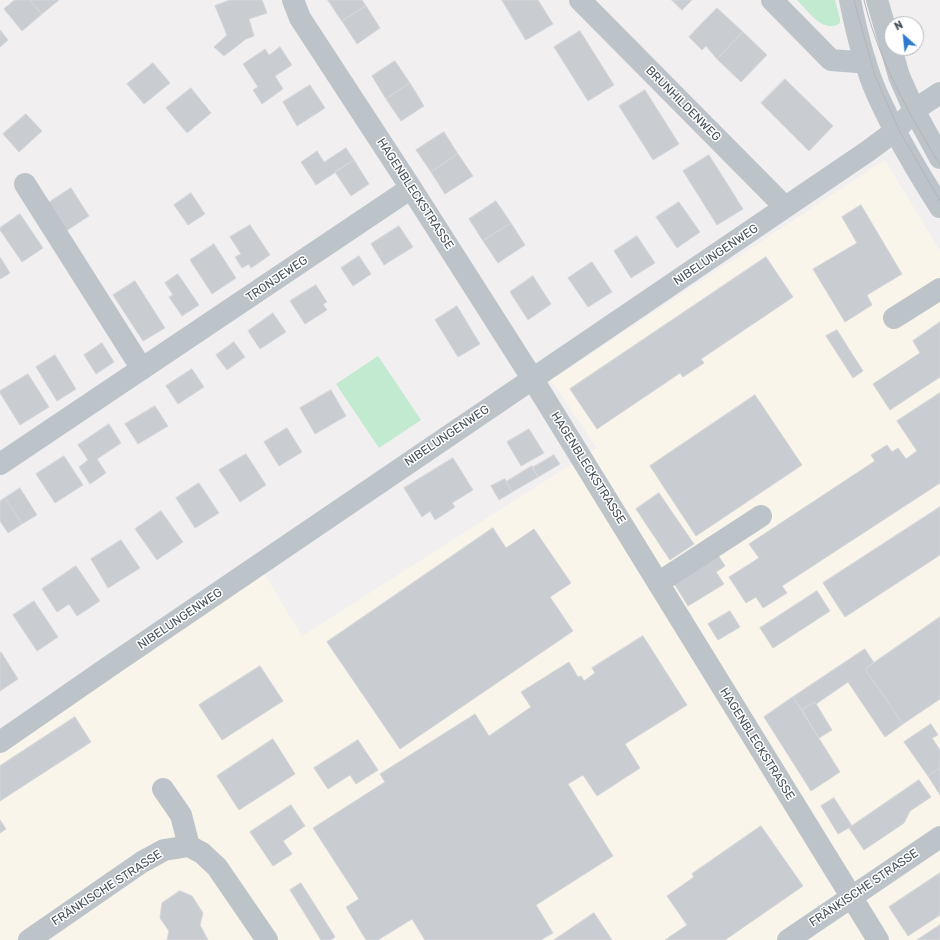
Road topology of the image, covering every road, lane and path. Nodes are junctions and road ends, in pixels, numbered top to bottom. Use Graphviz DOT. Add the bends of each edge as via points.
graph roads {
  1 [pos="292,0"];
  2 [pos="580,0"];
  3 [pos="772,0"];
  4 [pos="850,0"];
  5 [pos="877,0"];
  6 [pos="865,60"];
  7 [pos="940,93"];
  8 [pos="914,110"];
  9 [pos="895,131"];
  10 [pos="940,158"];
  11 [pos="25,184"];
  12 [pos="412,188"];
  13 [pos="786,207"];
  14 [pos="940,207"];
  15 [pos="940,289"];
  16 [pos="894,318"];
  17 [pos="142,370"];
  18 [pos="532,378"];
  19 [pos="0,464"];
  20 [pos="761,516"];
  21 [pos="658,583"];
  22 [pos="0,742"];
  23 [pos="163,789"];
  24 [pos="940,837"];
  25 [pos="189,846"];
  26 [pos="851,897"];
  27 [pos="29,940"];
  28 [pos="267,940"];
  29 [pos="788,940"];
  30 [pos="878,940"];
  1 -- 12 [label="street, HAGENBLECKSTRASSE" via="300,18"];
  2 -- 13 [label="street, BRUNHILDENWEG"];
  3 -- 6 [label="street" via="831,60"];
  4 -- 6 [label="street"];
  5 -- 8 [label="street" via="900,76"];
  6 -- 9 [label="street"];
  7 -- 8 [label="street, NIBELUNGENWEG"];
  8 -- 9 [label="street, NIBELUNGENWEG"];
  8 -- 10 [label="street"];
  9 -- 13 [label="street, NIBELUNGENWEG"];
  9 -- 14 [label="street"];
  11 -- 17 [label="street"];
  12 -- 17 [label="street, TRONJEWEG"];
  12 -- 18 [label="street, HAGENBLECKSTRASSE"];
  13 -- 18 [label="street, NIBELUNGENWEG"];
  15 -- 16 [label="street"];
  17 -- 19 [label="street, TRONJEWEG"];
  18 -- 21 [label="street, HAGENBLECKSTRASSE"];
  18 -- 22 [label="street, NIBELUNGENWEG"];
  20 -- 21 [label="street"];
  21 -- 26 [label="street, HAGENBLECKSTRASSE"];
  23 -- 25 [label="street" via="181,815"];
  24 -- 26 [label="street, FRÄNKISCHE STRASSE"];
  25 -- 27 [label="street, FRÄNKISCHE STRASSE" via="164,850 142,862"];
  25 -- 28 [label="street" via="202,853 217,867"];
  26 -- 29 [label="street, FRÄNKISCHE STRASSE"];
  26 -- 30 [label="street, HAGENBLECKSTRASSE"];
}
